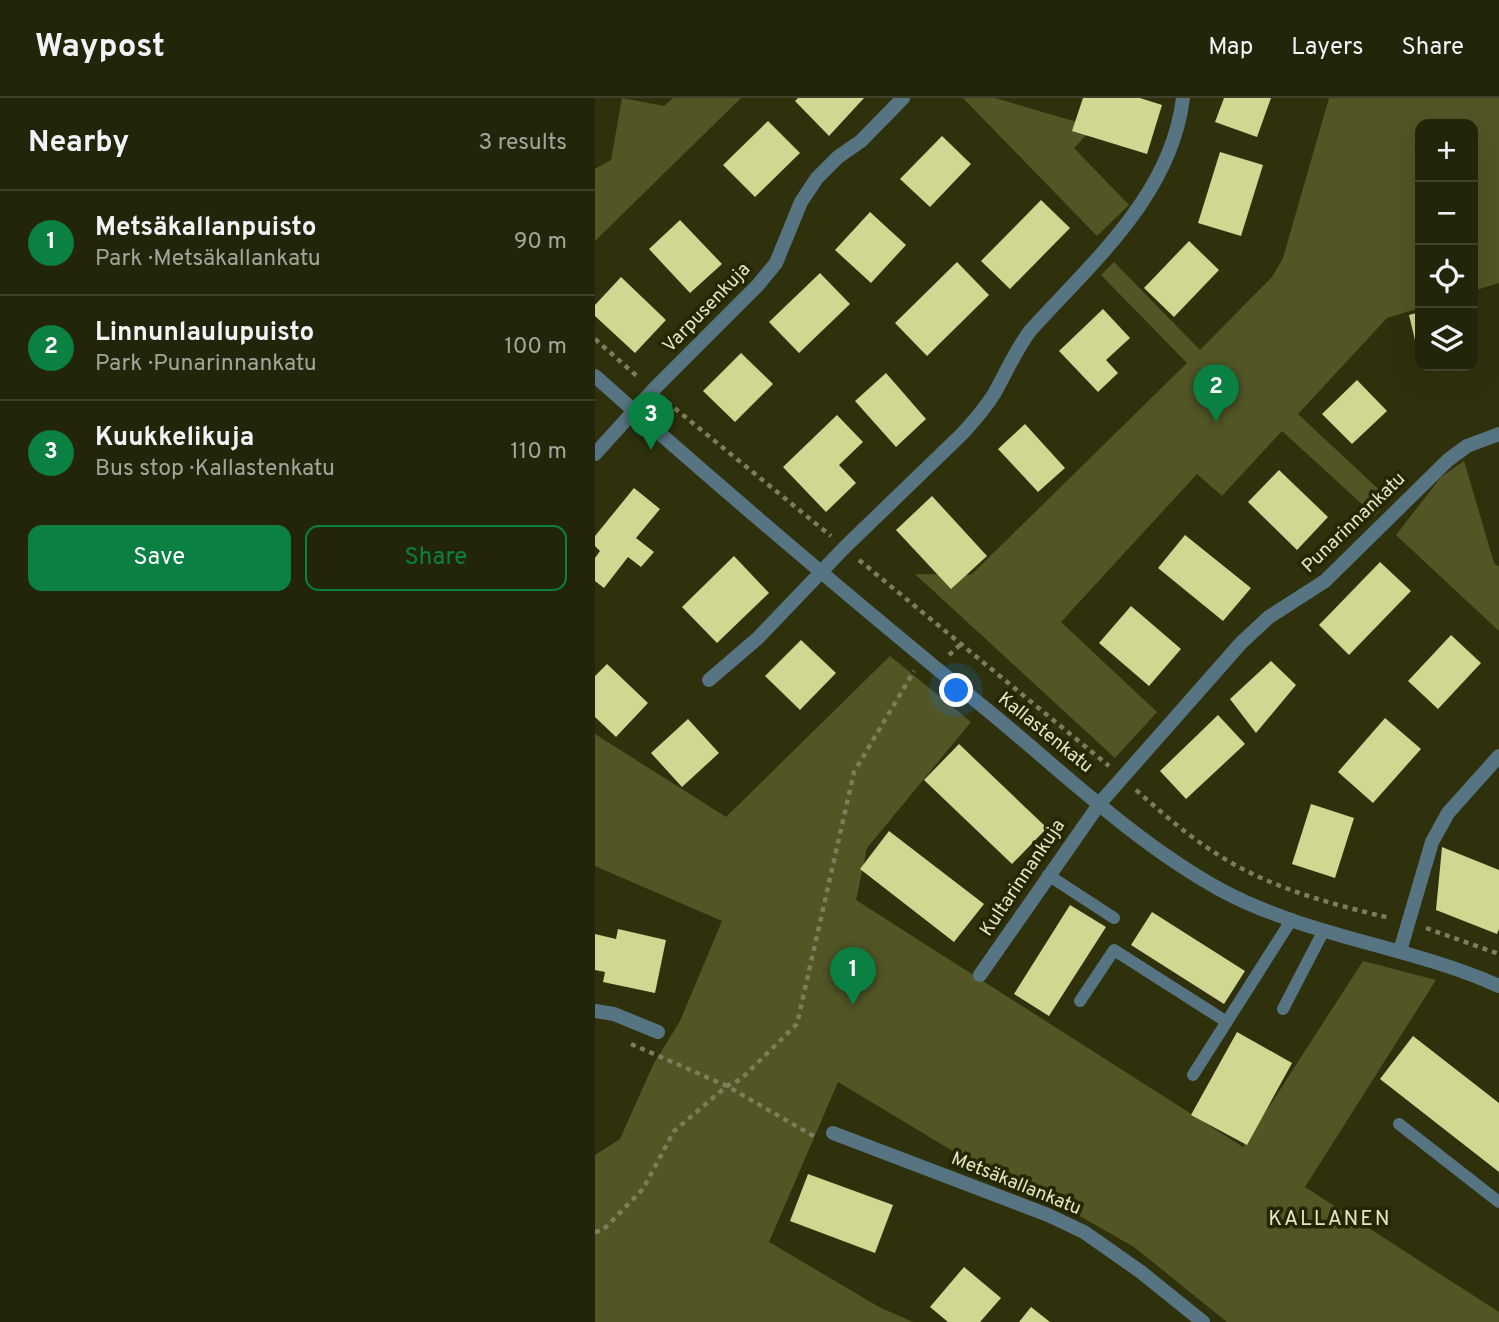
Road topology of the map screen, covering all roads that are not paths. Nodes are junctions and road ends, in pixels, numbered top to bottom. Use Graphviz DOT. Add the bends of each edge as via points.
graph roads {
  1 [pos="903,98"];
  2 [pos="1183,98"];
  3 [pos="595,376"];
  4 [pos="635,412"];
  5 [pos="1499,434"];
  6 [pos="595,454"];
  7 [pos="823,572"];
  8 [pos="709,680"];
  9 [pos="1499,756"];
  10 [pos="1100,803"];
  11 [pos="1048,875"];
  12 [pos="1114,918"];
  13 [pos="1292,919"];
  14 [pos="1324,930"];
  15 [pos="1400,951"];
  16 [pos="979,975"];
  17 [pos="1499,986"];
  18 [pos="1080,1001"];
  19 [pos="1283,1009"];
  20 [pos="595,1011"];
  21 [pos="1227,1021"];
  22 [pos="658,1032"];
  23 [pos="1193,1075"];
  24 [pos="1399,1124"];
  25 [pos="833,1133"];
  26 [pos="1499,1202"];
  27 [pos="1203,1322"];
  1 -- 4 [label="street, Varpusenkuja" via="817,178 801,202 776,263"];
  2 -- 7 [label="street" via="1169,154 1132,218 1030,331 993,395 963,433"];
  3 -- 4 [label="street, Kallastenkatu"];
  4 -- 6 [label="street, Varpusenkuja"];
  4 -- 7 [label="street, Kallastenkatu"];
  5 -- 10 [label="street, Punarinnankatu" via="1467,446 1448,460 1325,581 1269,617"];
  7 -- 8 [label="street"];
  7 -- 10 [label="street, Kallastenkatu"];
  9 -- 15 [label="street" via="1448,813 1431,842"];
  10 -- 11 [label="street, Kultarinnankuja"];
  10 -- 13 [label="street, Kallastenkatu" via="1187,870 1264,910"];
  11 -- 12 [label="lane"];
  11 -- 16 [label="street, Kultarinnankuja"];
  13 -- 14 [label="street, Kallastenkatu"];
  13 -- 21 [label="lane"];
  14 -- 15 [label="street, Kallastenkatu"];
  14 -- 19 [label="lane"];
  15 -- 17 [label="street, Kallastenkatu"];
  18 -- 21 [label="lane" via="1114,950"];
  20 -- 22 [label="street"];
  21 -- 23 [label="lane"];
  24 -- 26 [label="lane"];
  25 -- 27 [label="street, Metsäkallankatu" via="1084,1232"];
}
